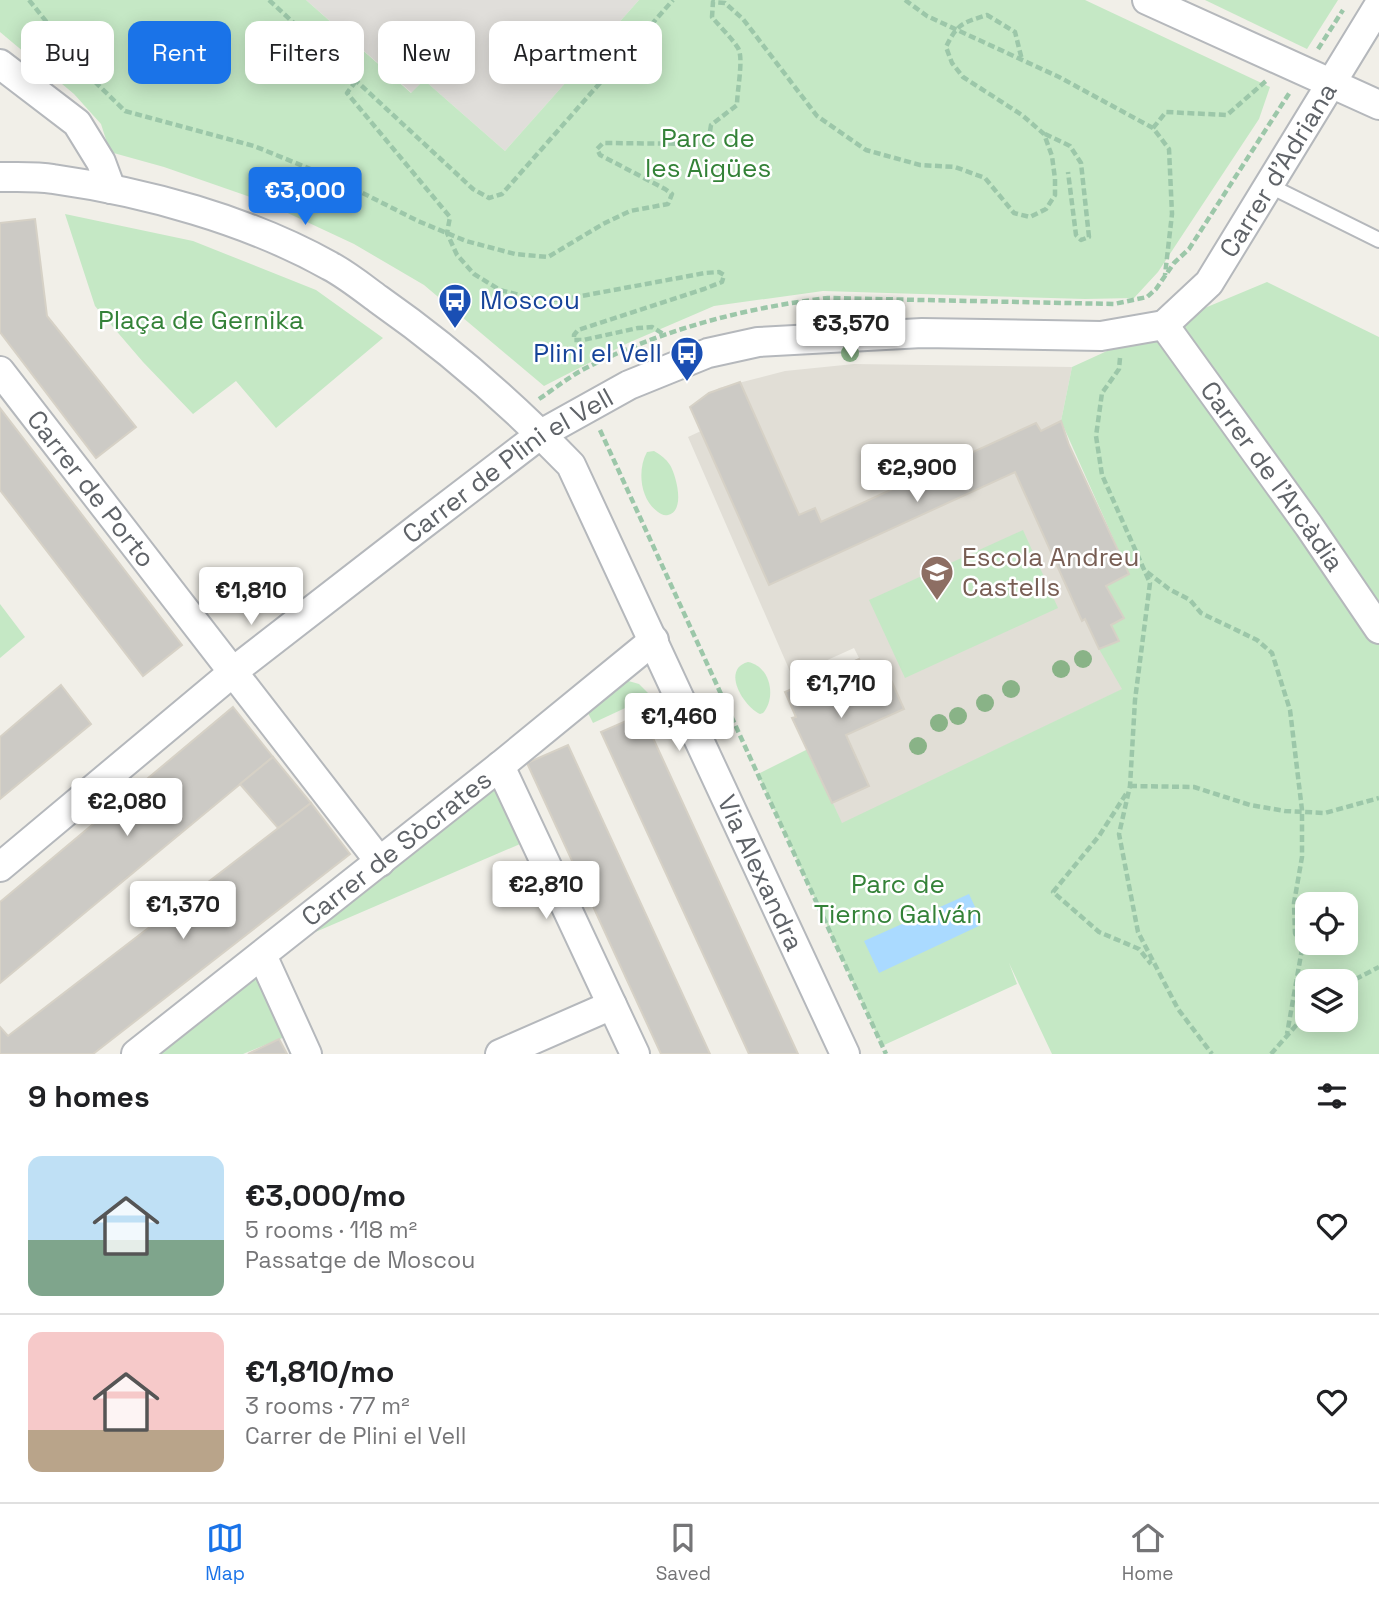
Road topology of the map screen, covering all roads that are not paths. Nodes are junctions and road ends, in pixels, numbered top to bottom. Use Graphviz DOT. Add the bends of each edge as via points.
graph roads {
  1 [pos="1147,0"];
  2 [pos="1379,5"];
  3 [pos="0,64"];
  4 [pos="1330,82"];
  5 [pos="1379,105"];
  6 [pos="0,177"];
  7 [pos="1268,185"];
  8 [pos="111,189"];
  9 [pos="1379,240"];
  10 [pos="1164,325"];
  11 [pos="0,371"];
  12 [pos="541,434"];
  13 [pos="1379,629"];
  14 [pos="654,640"];
  15 [pos="235,672"];
  16 [pos="500,766"];
  17 [pos="380,862"];
  18 [pos="0,867"];
  19 [pos="262,955"];
  20 [pos="612,1005"];
  21 [pos="136,1054"];
  22 [pos="307,1054"];
  23 [pos="500,1054"];
  24 [pos="635,1054"];
  25 [pos="845,1054"];
  1 -- 4 [label="street"];
  2 -- 4 [label="street, Carrer d'Adriana"];
  3 -- 8 [label="street" via="77,123"];
  4 -- 5 [label="street"];
  4 -- 7 [label="street, Carrer d'Adriana"];
  6 -- 8 [label="street, Via Alexandra" via="50,178"];
  7 -- 9 [label="lane"];
  7 -- 10 [label="street, Carrer d'Adriana" via="1209,283"];
  8 -- 12 [label="street, Via Alexandra" via="239,224 331,266 414,324"];
  10 -- 12 [label="street, Carrer de Plini el Vell" via="1101,336 922,332 758,342 708,353 629,385"];
  10 -- 13 [label="street, Carrer de l'Arcàdia"];
  11 -- 15 [label="street, Carrer de Porto"];
  12 -- 14 [label="street, Via Alexandra" via="571,465"];
  12 -- 15 [label="street, Carrer de Plini el Vell"];
  14 -- 16 [label="street, Carrer de Sòcrates"];
  14 -- 25 [label="street, Via Alexandra"];
  15 -- 17 [label="street, Carrer de Porto"];
  15 -- 18 [label="street, Carrer de Plini el Vell"];
  16 -- 17 [label="street, Carrer de Sòcrates"];
  16 -- 20 [label="street"];
  17 -- 19 [label="street, Carrer de Sòcrates"];
  19 -- 21 [label="street, Carrer de Sòcrates"];
  19 -- 22 [label="street"];
  20 -- 23 [label="street"];
  20 -- 24 [label="street"];
}
